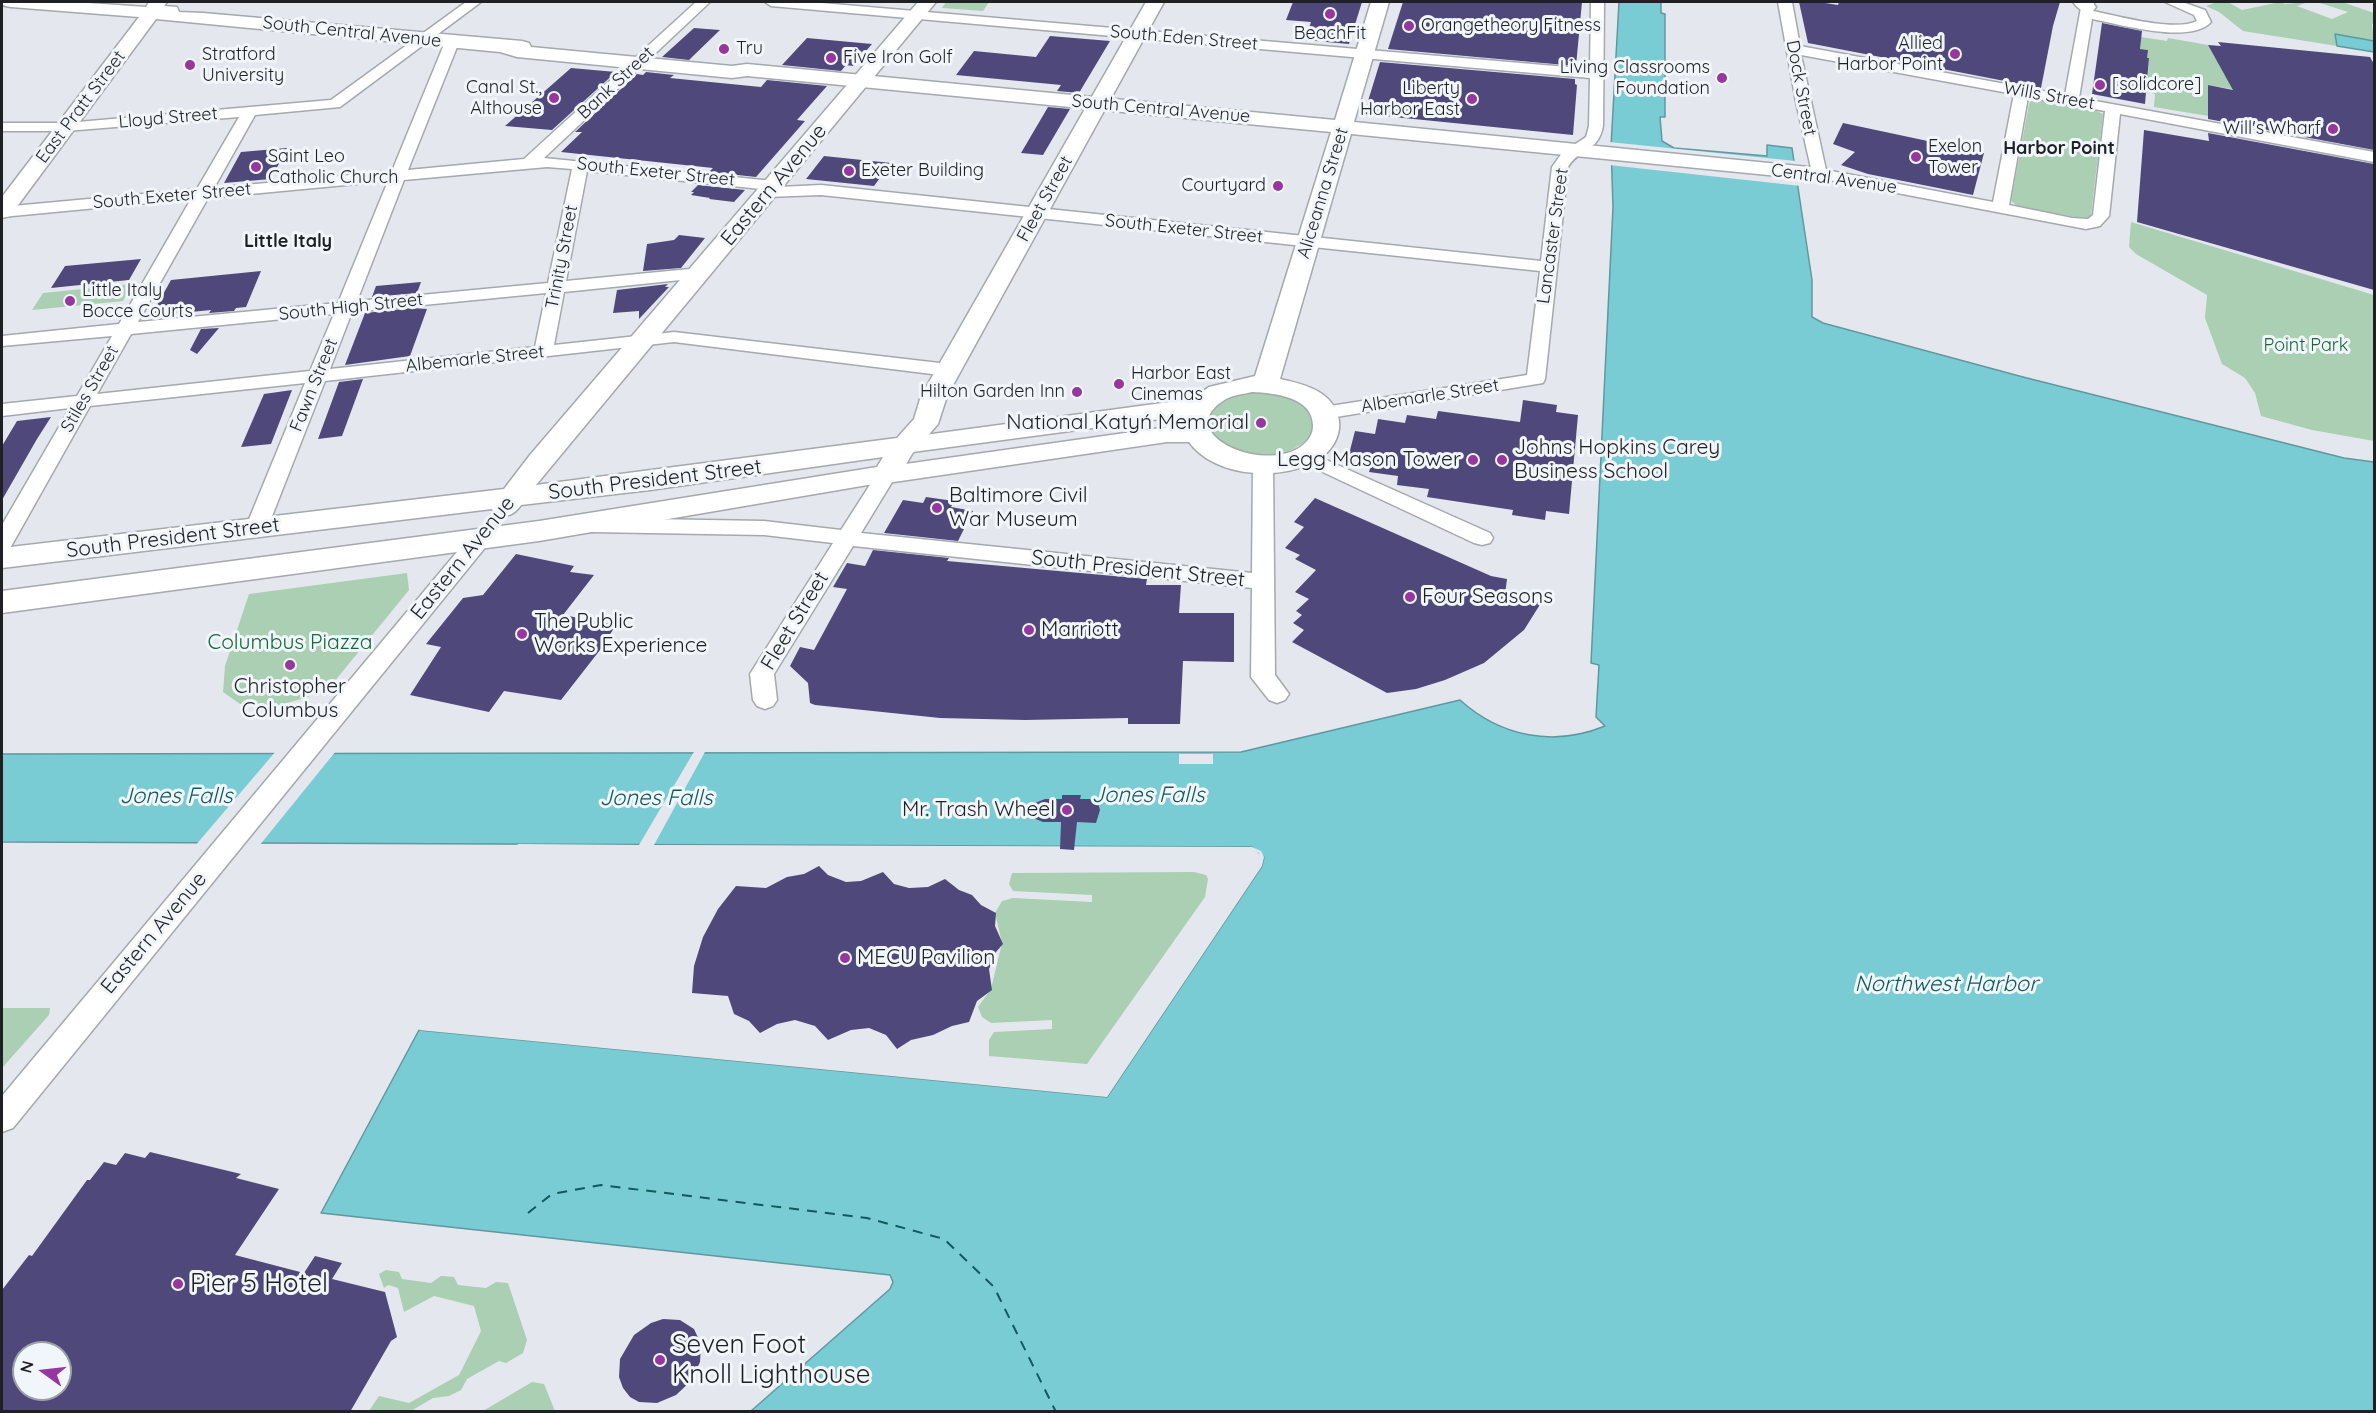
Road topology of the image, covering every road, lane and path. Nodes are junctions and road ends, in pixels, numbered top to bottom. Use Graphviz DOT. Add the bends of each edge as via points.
graph roads {
  1 [pos="11,2"];
  2 [pos="474,2"];
  3 [pos="703,2"];
  4 [pos="771,2"];
  5 [pos="1155,2"];
  6 [pos="1380,2"];
  7 [pos="1598,2"];
  8 [pos="1785,2"];
  9 [pos="2172,2"];
  10 [pos="61,3"];
  11 [pos="100,4"];
  12 [pos="2086,6"];
  13 [pos="155,7"];
  14 [pos="922,8"];
  15 [pos="1137,34"];
  16 [pos="423,39"];
  17 [pos="452,42"];
  18 [pos="1794,49"];
  19 [pos="1364,54"];
  20 [pos="640,60"];
  21 [pos="1597,74"];
  22 [pos="861,80"];
  23 [pos="2022,91"];
  24 [pos="2071,100"];
  25 [pos="1098,103"];
  26 [pos="2113,108"];
  27 [pos="250,111"];
  28 [pos="2,127"];
  29 [pos="66,127"];
  30 [pos="1343,127"];
  31 [pos="1577,149"];
  32 [pos="2374,157"];
  33 [pos="528,164"];
  34 [pos="585,165"];
  35 [pos="1811,173"];
  36 [pos="398,176"];
  37 [pos="773,186"];
  38 [pos="203,193"];
  39 [pos="2000,208"];
  40 [pos="2,212"];
  41 [pos="1037,213"];
  42 [pos="1308,242"];
  43 [pos="1547,267"];
  44 [pos="699,273"];
  45 [pos="556,287"];
  46 [pos="345,307"];
  47 [pos="124,329"];
  48 [pos="2,341"];
  49 [pos="642,341"];
  50 [pos="543,352"];
  51 [pos="948,370"];
  52 [pos="318,376"];
  53 [pos="1536,379"];
  54 [pos="1266,384"];
  55 [pos="934,396"];
  56 [pos="83,401"];
  57 [pos="1200,406"];
  58 [pos="2,410"];
  59 [pos="1324,413"];
  60 [pos="1196,434"];
  61 [pos="905,445"];
  62 [pos="836,455"];
  63 [pos="1304,456"];
  64 [pos="1263,465"];
  65 [pos="887,474"];
  66 [pos="512,498"];
  67 [pos="583,524"];
  68 [pos="256,529"];
  69 [pos="845,538"];
  70 [pos="1482,538"];
  71 [pos="480,539"];
  72 [pos="2,543"];
  73 [pos="2,558"];
  74 [pos="1263,582"];
  75 [pos="2,603"];
  76 [pos="1276,694"];
  77 [pos="765,699"];
  78 [pos="2,1118"];
  1 -- 10 [label="main road, South Central Avenue"];
  2 -- 16 [label="street"];
  3 -- 20 [label="street, Bank Street"];
  4 -- 14 [label="street, South Eden Street"];
  5 -- 15 [label="main road, Fleet Street"];
  6 -- 19 [label="main road, Aliceanna Street"];
  7 -- 21 [label="street, Lancaster Street"];
  8 -- 18 [label="street, Dock Street"];
  9 -- 12 [label="street" via="2200,13 2204,22 2193,29 2177,29"];
  10 -- 11 [label="main road, South Central Avenue"];
  11 -- 13 [label="main road, South Central Avenue"];
  12 -- 24 [label="street"];
  13 -- 16 [label="main road, South Central Avenue" via="169,17 194,20"];
  13 -- 29 [label="main road, East Pratt Street"];
  14 -- 15 [label="street, South Eden Street"];
  14 -- 22 [label="main road, Eastern Avenue"];
  15 -- 19 [label="street, South Eden Street"];
  15 -- 25 [label="main road, Fleet Street"];
  16 -- 17 [label="main road, South Central Avenue"];
  16 -- 27 [label="street, Lloyd Street" via="335,104"];
  17 -- 20 [label="main road, South Central Avenue"];
  17 -- 36 [label="street, Fawn Street"];
  18 -- 23 [label="street, Wills Street"];
  18 -- 35 [label="street, Dock Street"];
  19 -- 21 [label="street, South Eden Street"];
  19 -- 30 [label="main road, Aliceanna Street"];
  20 -- 22 [label="main road, South Central Avenue" via="732,72"];
  20 -- 33 [label="street, Bank Street"];
  21 -- 31 [label="street, Lancaster Street" via="1594,135"];
  22 -- 25 [label="main road, South Central Avenue"];
  22 -- 37 [label="main road, Eastern Avenue"];
  23 -- 24 [label="street, Wills Street"];
  23 -- 39 [label="street"];
  24 -- 26 [label="street, Wills Street"];
  25 -- 30 [label="main road, South Central Avenue"];
  25 -- 41 [label="main road, Fleet Street"];
  26 -- 32 [label="street, Wills Street"];
  26 -- 39 [label="street, Central Avenue" via="2101,216 2090,224"];
  27 -- 29 [label="street, Lloyd Street"];
  27 -- 38 [label="street, Stiles Street"];
  28 -- 29 [label="street, Lloyd Street"];
  29 -- 40 [label="main road, East Pratt Street"];
  30 -- 31 [label="main road, South Central Avenue"];
  30 -- 42 [label="main road, Aliceanna Street"];
  31 -- 35 [label="main road, Central Avenue"];
  31 -- 43 [label="street, Lancaster Street" via="1560,167"];
  33 -- 34 [label="street, South Exeter Street"];
  33 -- 36 [label="street, South Exeter Street"];
  34 -- 37 [label="street, South Exeter Street"];
  34 -- 45 [label="street, Trinity Street" via="579,170"];
  35 -- 39 [label="street, Central Avenue"];
  36 -- 38 [label="street, South Exeter Street"];
  36 -- 46 [label="street, Fawn Street"];
  37 -- 41 [label="street, South Exeter Street"];
  37 -- 44 [label="main road, Eastern Avenue"];
  38 -- 40 [label="street, South Exeter Street"];
  38 -- 47 [label="street, Stiles Street"];
  41 -- 42 [label="street, South Exeter Street"];
  41 -- 51 [label="main road, Fleet Street"];
  42 -- 43 [label="street, South Exeter Street"];
  42 -- 54 [label="main road, Aliceanna Street"];
  43 -- 53 [label="street, Lancaster Street"];
  44 -- 45 [label="street, South High Street"];
  44 -- 49 [label="main road, Eastern Avenue"];
  45 -- 46 [label="street, South High Street"];
  45 -- 50 [label="street, Trinity Street"];
  46 -- 47 [label="street, South High Street"];
  46 -- 52 [label="street, Fawn Street"];
  47 -- 48 [label="street, South High Street"];
  47 -- 56 [label="street, Stiles Street"];
  49 -- 50 [label="street, Albemarle Street"];
  49 -- 51 [label="street, Albemarle Street" via="674,337"];
  49 -- 66 [label="main road, Eastern Avenue"];
  50 -- 52 [label="street, Albemarle Street"];
  51 -- 55 [label="main road, Fleet Street"];
  52 -- 56 [label="street, Albemarle Street"];
  52 -- 68 [label="street, Fawn Street"];
  53 -- 59 [label="street, Albemarle Street"];
  54 -- 57 [label="main road" via="1227,389"];
  54 -- 59 [label="main road" via="1304,395"];
  55 -- 61 [label="main road, Fleet Street" via="930,417"];
  55 -- 62 [label="main road, Fleet Street" via="873,441"];
  56 -- 58 [label="street, Albemarle Street"];
  56 -- 72 [label="street, Stiles Street"];
  57 -- 60 [label="main road"];
  57 -- 61 [label="main road, South President Street"];
  59 -- 63 [label="main road" via="1325,436"];
  60 -- 64 [label="main road" via="1219,455 1244,464"];
  60 -- 65 [label="main road, South President Street" via="1167,434"];
  61 -- 62 [label="main road, South President Street"];
  61 -- 65 [label="main road, Fleet Street"];
  62 -- 66 [label="main road, South President Street"];
  63 -- 64 [label="main road"];
  63 -- 70 [label="street"];
  64 -- 74 [label="street"];
  65 -- 67 [label="main road, South President Street"];
  65 -- 69 [label="street, Fleet Street"];
  66 -- 68 [label="main road, South President Street"];
  66 -- 71 [label="main road, Eastern Avenue"];
  67 -- 69 [label="street, South President Street" via="764,528"];
  67 -- 71 [label="main road, South President Street"];
  68 -- 73 [label="main road, South President Street"];
  69 -- 74 [label="street, South President Street"];
  69 -- 77 [label="street, Fleet Street" via="762,674"];
  71 -- 75 [label="main road, South President Street"];
  71 -- 78 [label="street, Eastern Avenue"];
  74 -- 76 [label="street" via="1263,677"];
}
